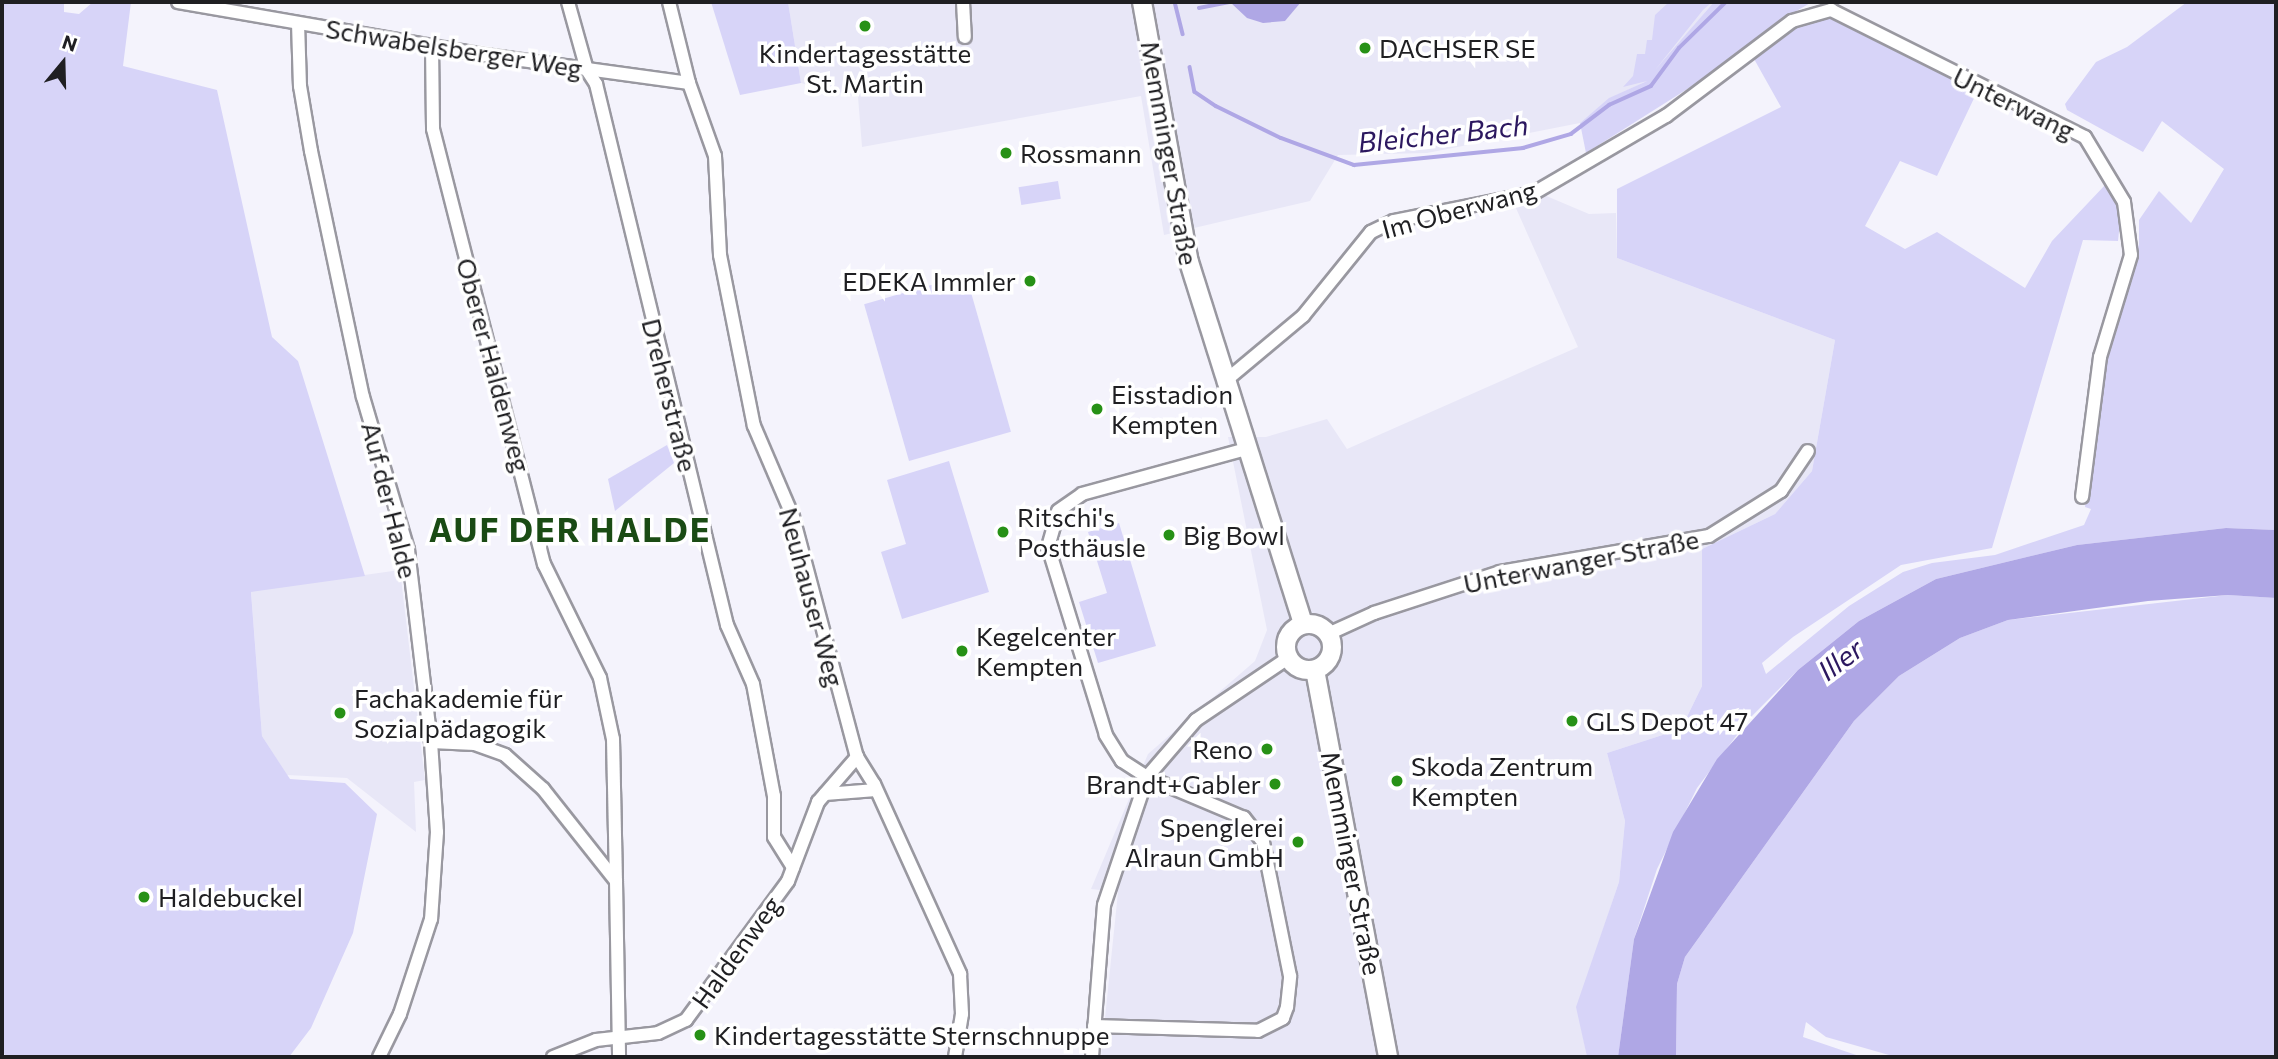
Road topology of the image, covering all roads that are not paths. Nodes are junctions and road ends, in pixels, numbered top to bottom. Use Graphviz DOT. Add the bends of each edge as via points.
graph roads {
  1 [pos="178,2"];
  2 [pos="568,2"];
  3 [pos="669,2"];
  4 [pos="963,2"];
  5 [pos="1142,2"];
  6 [pos="235,7"];
  7 [pos="1831,10"];
  8 [pos="298,23"];
  9 [pos="965,37"];
  10 [pos="432,46"];
  11 [pos="587,70"];
  12 [pos="689,83"];
  13 [pos="1224,382"];
  14 [pos="1246,449"];
  15 [pos="1808,451"];
  16 [pos="2082,498"];
  17 [pos="1303,623"];
  18 [pos="1328,634"];
  19 [pos="1288,658"];
  20 [pos="1315,670"];
  21 [pos="431,742"];
  22 [pos="857,757"];
  23 [pos="1147,777"];
  24 [pos="876,790"];
  25 [pos="825,794"];
  26 [pos="793,867"];
  27 [pos="616,881"];
  28 [pos="1094,1026"];
  29 [pos="619,1038"];
  30 [pos="379,1057"];
  31 [pos="553,1057"];
  32 [pos="619,1057"];
  33 [pos="954,1057"];
  34 [pos="1092,1057"];
  35 [pos="1388,1057"];
  1 -- 6 [label="street, Schwabelsberger Weg"];
  2 -- 11 [label="street, Dreherstraße"];
  3 -- 12 [label="street"];
  4 -- 9 [label="street"];
  5 -- 13 [label="main road, Memminger Straße" via="1173,192"];
  6 -- 8 [label="street, Schwabelsberger Weg"];
  7 -- 13 [label="street, Im Oberwang" via="1792,21 1666,117 1534,193 1401,219 1371,232 1303,316"];
  7 -- 16 [label="street, Unterwang" via="2085,137 2124,202 2131,255 2100,357"];
  8 -- 10 [label="street, Schwabelsberger Weg"];
  8 -- 21 [label="street, Auf der Halde" via="300,86 311,151 363,397 408,550"];
  10 -- 11 [label="street, Schwabelsberger Weg"];
  10 -- 27 [label="street, Oberer Haldenweg" via="429,98 435,136 544,564 600,678 612,739"];
  11 -- 12 [label="street, Schwabelsberger Weg"];
  11 -- 26 [label="street, Dreherstraße" via="596,84 727,625 753,684 774,796 774,837"];
  12 -- 22 [label="street, Neuhauser Weg" via="715,156 720,255 749,406 793,517"];
  13 -- 14 [label="main road, Memminger Straße"];
  14 -- 17 [label="main road, Memminger Straße"];
  14 -- 23 [label="street" via="1082,494 1058,511 1052,522 1048,547 1106,735 1122,761"];
  15 -- 18 [label="street, Unterwanger Straße" via="1781,491 1709,536 1500,572 1374,613"];
  17 -- 18 [label="main road" via="1320,626"];
  17 -- 19 [label="main road" via="1289,634"];
  18 -- 20 [label="main road" via="1330,656"];
  19 -- 20 [label="main road" via="1299,668"];
  19 -- 23 [label="street" via="1196,720"];
  20 -- 35 [label="main road, Memminger Straße"];
  21 -- 27 [label="street" via="475,744 505,755 543,789"];
  21 -- 30 [label="street, Auf der Halde" via="437,832 431,919 400,1014"];
  22 -- 24 [label="street, Neuhauser Weg"];
  22 -- 25 [label="street, Haldenweg"];
  23 -- 28 [label="street" via="1104,905"];
  23 -- 28 [label="street" via="1228,809 1256,830 1263,842 1291,993 1283,1018 1258,1031"];
  24 -- 25 [label="street"];
  24 -- 33 [label="street, Neuhauser Weg" via="960,974 962,1014"];
  25 -- 26 [label="street, Haldenweg"];
  26 -- 29 [label="street, Haldenweg" via="758,928 686,1020 658,1033"];
  27 -- 29 [label="street, Oberer Haldenweg"];
  28 -- 34 [label="street"];
  29 -- 31 [label="street, Haldenweg" via="596,1040"];
  29 -- 32 [label="street, Oberer Haldenweg"];
}
